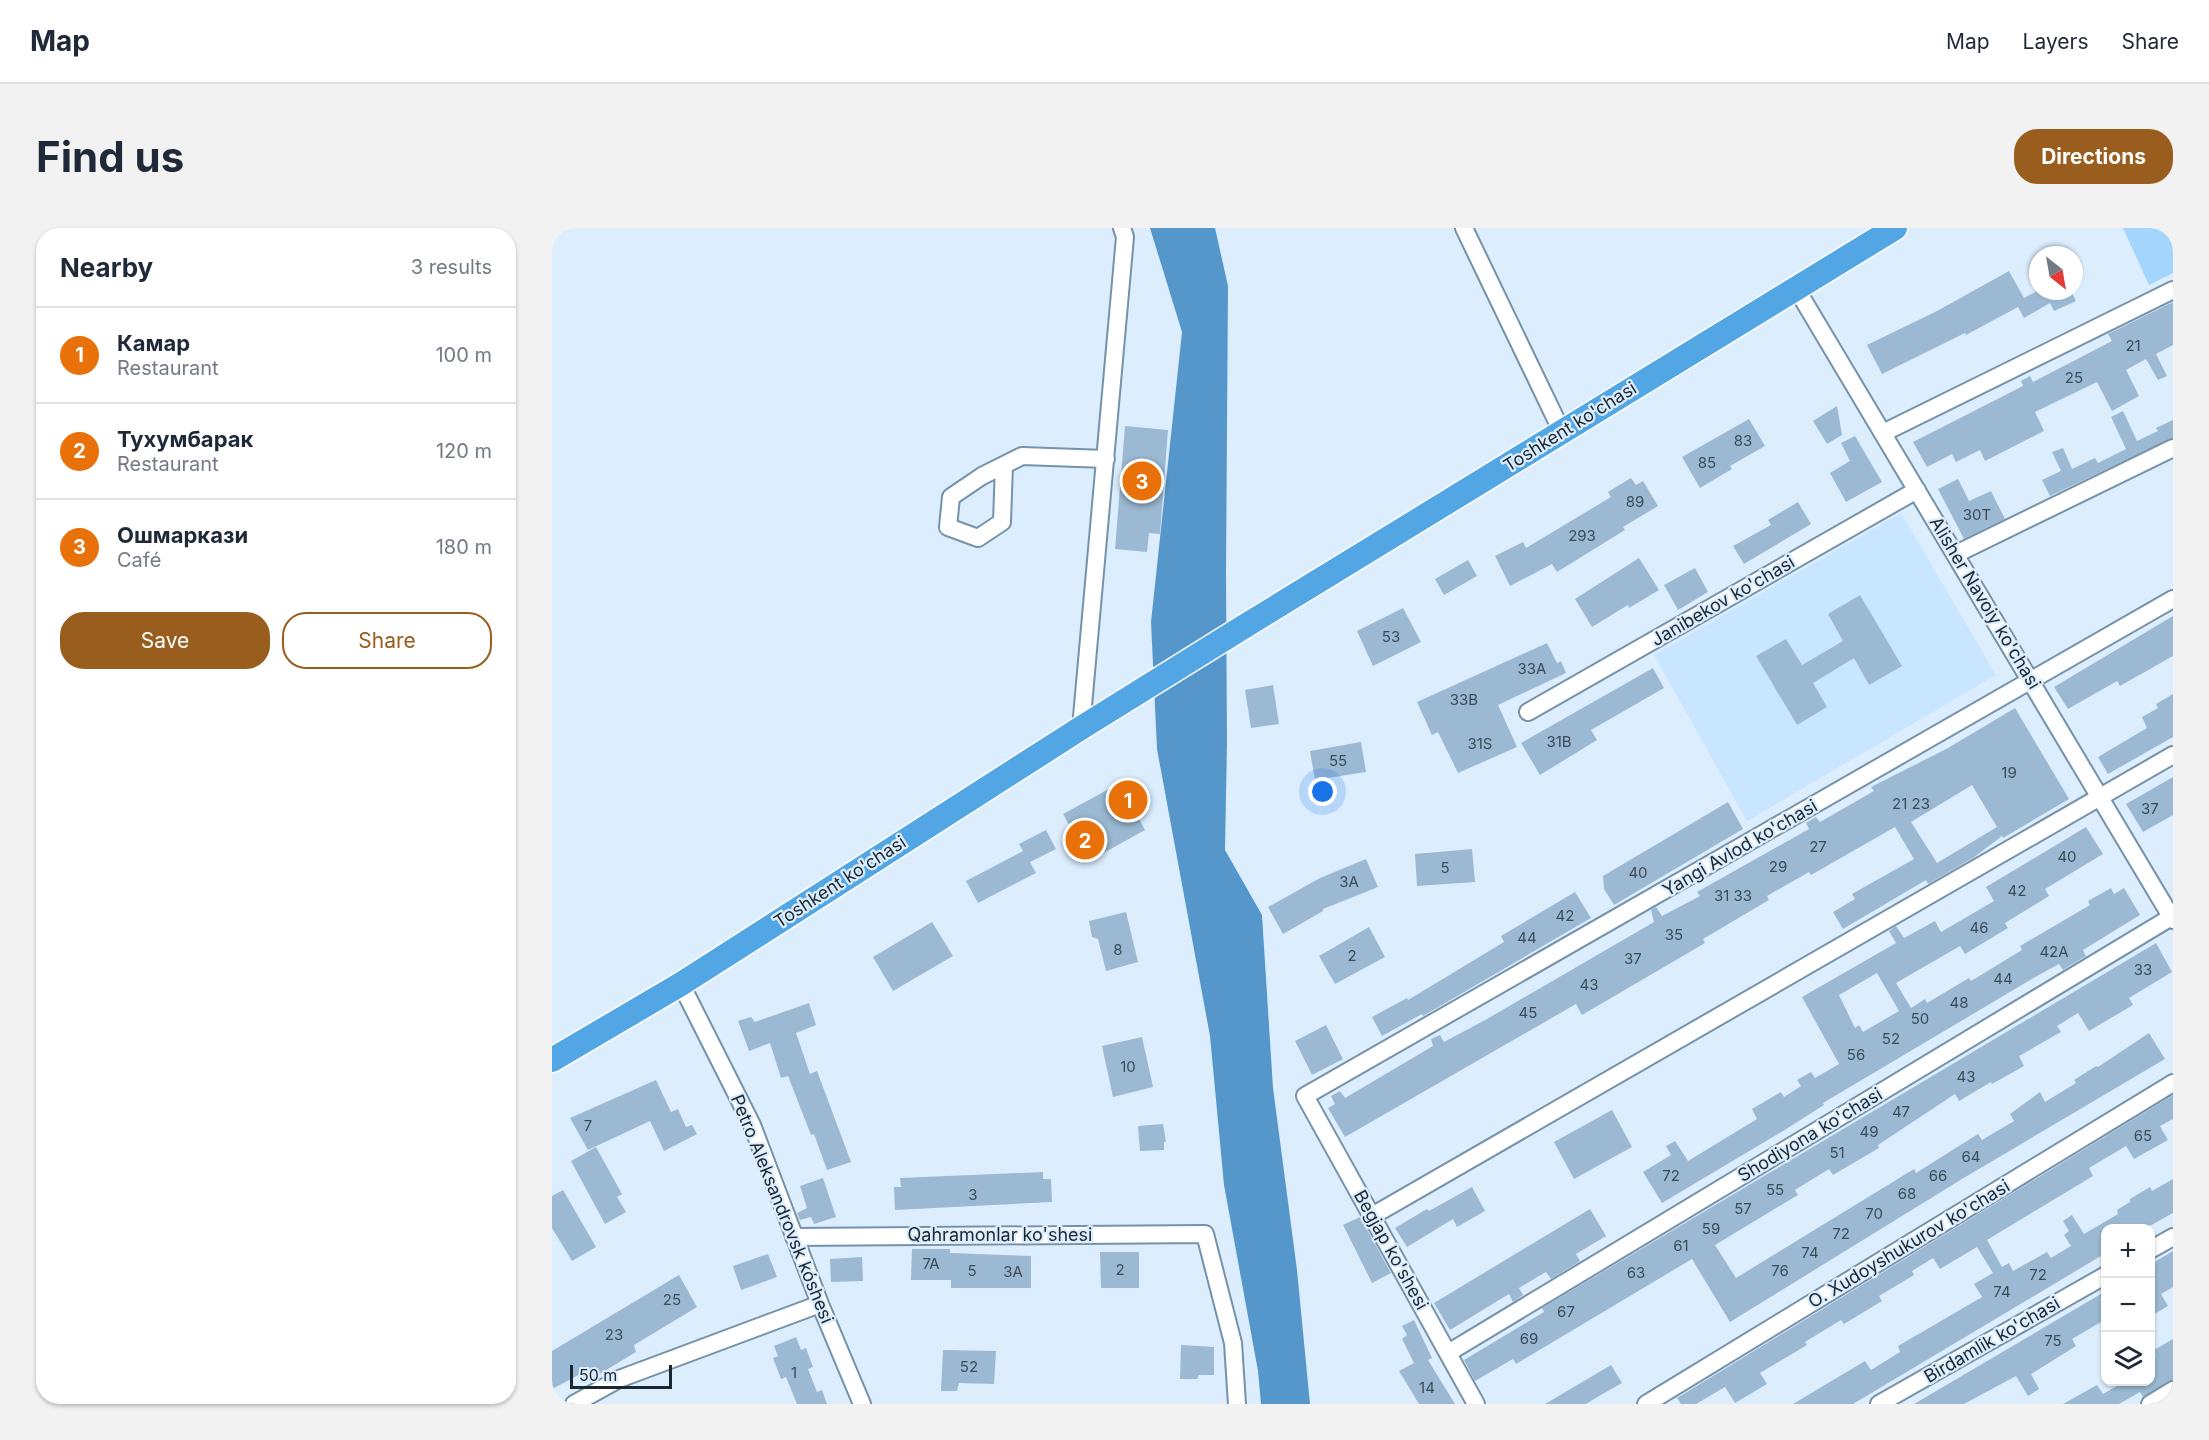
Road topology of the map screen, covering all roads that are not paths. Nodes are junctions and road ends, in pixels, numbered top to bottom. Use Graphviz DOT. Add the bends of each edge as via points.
graph roads {
  1 [pos="1122,228"];
  2 [pos="1464,228"];
  3 [pos="1895,228"];
  4 [pos="1796,288"];
  5 [pos="2173,290"];
  6 [pos="1562,432"];
  7 [pos="1883,433"];
  8 [pos="2173,448"];
  9 [pos="1106,459"];
  10 [pos="1004,465"];
  11 [pos="1917,490"];
  12 [pos="1956,554"];
  13 [pos="2173,599"];
  14 [pos="2032,682"];
  15 [pos="1528,712"];
  16 [pos="1081,728"];
  17 [pos="2173,755"];
  18 [pos="2100,798"];
  19 [pos="2173,918"];
  20 [pos="681,984"];
  21 [pos="552,1060"];
  22 [pos="2173,1083"];
  23 [pos="1305,1096"];
  24 [pos="1372,1216"];
  25 [pos="794,1237"];
  26 [pos="2173,1237"];
  27 [pos="2155,1248"];
  28 [pos="2101,1278"];
  29 [pos="820,1304"];
  30 [pos="1448,1353"];
  31 [pos="2173,1390"];
  32 [pos="574,1404"];
  33 [pos="862,1404"];
  34 [pos="1237,1404"];
  35 [pos="1476,1404"];
  36 [pos="1646,1404"];
  37 [pos="1880,1404"];
  38 [pos="2150,1404"];
  1 -- 9 [label="street" via="1125,237"];
  2 -- 6 [label="street"];
  3 -- 4 [label="highway, Toshkent ko'chasi"];
  4 -- 6 [label="highway, Toshkent ko'chasi"];
  4 -- 7 [label="street, Alisher Navoiy ko'chasi"];
  5 -- 7 [label="street"];
  6 -- 16 [label="highway, Toshkent ko'chasi"];
  7 -- 11 [label="street, Alisher Navoiy ko'chasi"];
  8 -- 12 [label="street"];
  9 -- 10 [label="street" via="1022,456"];
  9 -- 16 [label="street"];
  10 -- 10 [label="street" via="951,497 948,526 978,538 1002,522"];
  11 -- 12 [label="street, Alisher Navoiy ko'chasi"];
  11 -- 15 [label="street, Janibekov ko'chasi"];
  12 -- 14 [label="street, Alisher Navoiy ko'chasi"];
  13 -- 14 [label="street, Yangi Avlod ko'chasi"];
  14 -- 18 [label="street, Alisher Navoiy ko'chasi"];
  14 -- 23 [label="street, Yangi Avlod ko'chasi"];
  16 -- 20 [label="highway, Toshkent ko'chasi"];
  17 -- 18 [label="street"];
  18 -- 19 [label="street, Alisher Navoiy ko'chasi"];
  18 -- 24 [label="street"];
  19 -- 30 [label="street, Shodiyona ko'chasi"];
  20 -- 21 [label="highway, Toshkent ko'chasi"];
  20 -- 25 [label="street, Petro Aleksandrovsk kóshesi" via="752,1125"];
  22 -- 36 [label="street, O. Xudoyshukurov ko'chasi"];
  23 -- 24 [label="street, Begjap ko'shesi"];
  24 -- 30 [label="street, Begjap ko'shesi"];
  25 -- 29 [label="street, Petro Aleksandrovsk kóshesi"];
  25 -- 34 [label="street, Qahramonlar ko'shesi" via="1205,1234 1233,1343"];
  26 -- 27 [label="street"];
  28 -- 37 [label="street, Birdamlik ko'chasi"];
  29 -- 32 [label="street" via="618,1379"];
  29 -- 33 [label="street, Petro Aleksandrovsk kóshesi"];
  30 -- 35 [label="street, Begjap ko'shesi"];
  31 -- 38 [label="street"];
}
